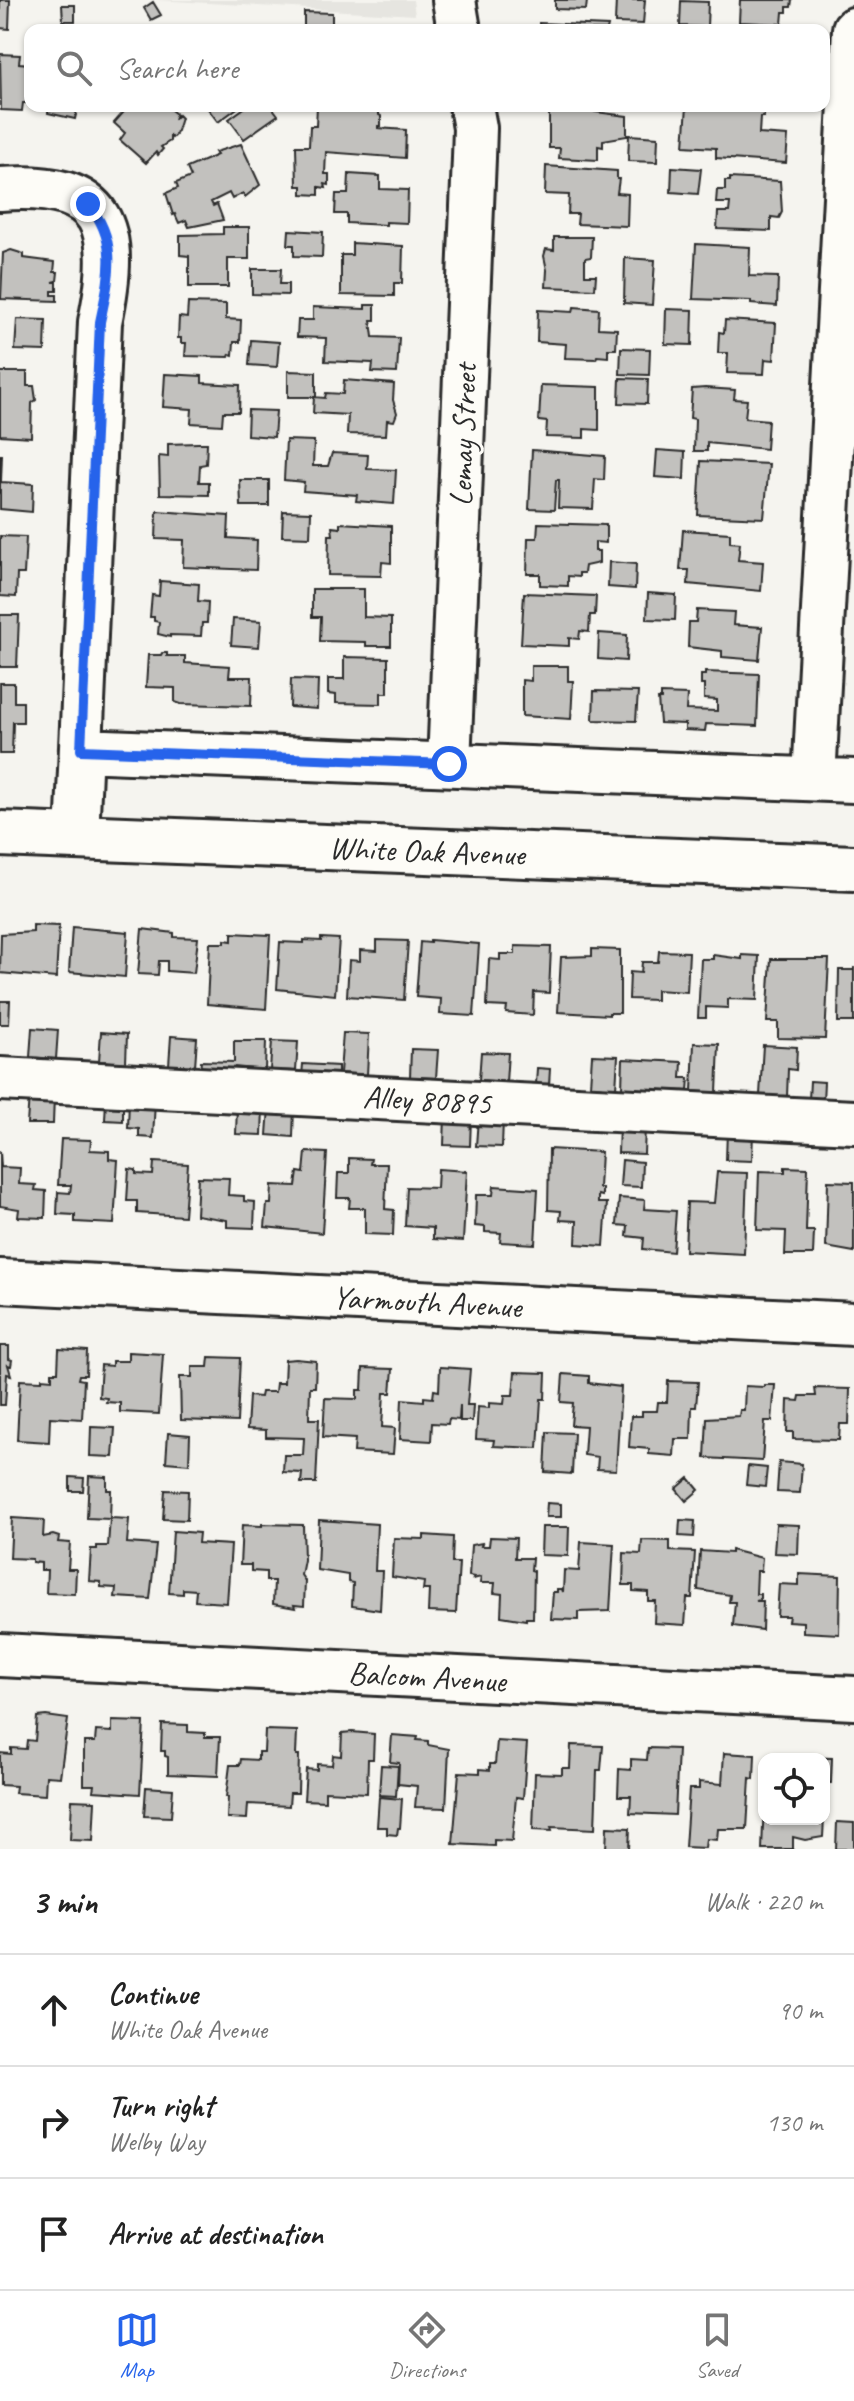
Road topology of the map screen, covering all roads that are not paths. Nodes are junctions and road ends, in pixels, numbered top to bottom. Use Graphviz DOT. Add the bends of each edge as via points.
graph roads {
  1 [pos="454,0"];
  2 [pos="458,24"];
  3 [pos="854,29"];
  4 [pos="472,112"];
  5 [pos="0,189"];
  6 [pos="81,750"];
  7 [pos="449,764"];
  8 [pos="834,780"];
  9 [pos="0,834"];
  10 [pos="77,837"];
  11 [pos="854,868"];
  12 [pos="0,1079"];
  13 [pos="854,1122"];
  14 [pos="0,1281"];
  15 [pos="854,1324"];
  16 [pos="0,1655"];
  17 [pos="854,1698"];
  1 -- 2 [label="street"];
  3 -- 8 [label="street"];
  4 -- 7 [label="street, Lemay Street"];
  5 -- 6 [label="street" via="59,190 88,204 103,221 109,248 100,322"];
  6 -- 7 [label="street"];
  6 -- 10 [label="street"];
  7 -- 8 [label="street"];
  9 -- 10 [label="main road, White Oak Avenue"];
  10 -- 11 [label="main road, White Oak Avenue"];
  12 -- 13 [label="street, Alley 80895"];
  14 -- 15 [label="street, Yarmouth Avenue"];
  16 -- 17 [label="street, Balcom Avenue"];
}
